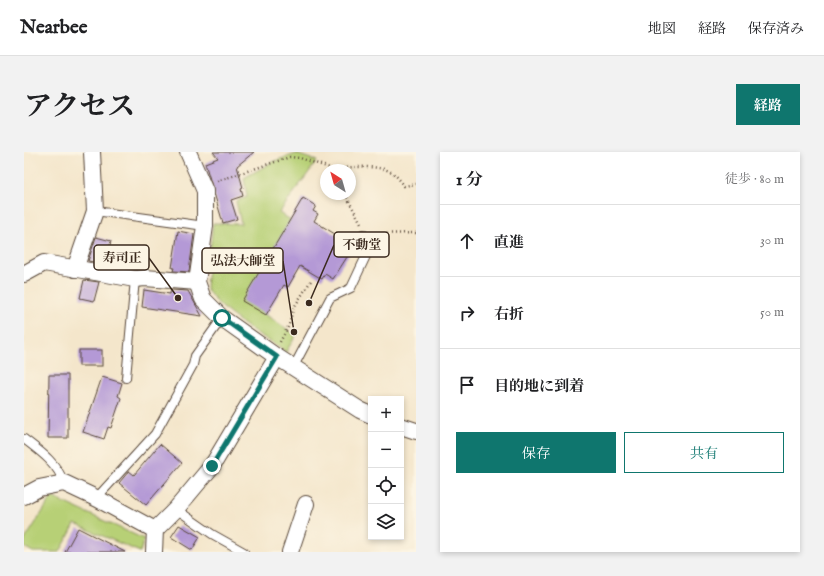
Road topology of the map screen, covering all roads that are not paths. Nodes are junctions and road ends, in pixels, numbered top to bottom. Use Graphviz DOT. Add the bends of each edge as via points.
graph roads {
  1 [pos="92,152"];
  2 [pos="188,152"];
  3 [pos="95,211"];
  4 [pos="205,226"];
  5 [pos="363,234"];
  6 [pos="75,269"];
  7 [pos="24,274"];
  8 [pos="136,279"];
  9 [pos="197,282"];
  10 [pos="222,318"];
  11 [pos="276,356"];
  12 [pos="293,368"];
  13 [pos="126,378"];
  14 [pos="368,413"];
  15 [pos="404,427"];
  16 [pos="416,431"];
  17 [pos="24,439"];
  18 [pos="64,483"];
  19 [pos="102,493"];
  20 [pos="24,496"];
  21 [pos="306,504"];
  22 [pos="176,509"];
  23 [pos="155,530"];
  24 [pos="154,552"];
  25 [pos="244,552"];
  26 [pos="290,552"];
  1 -- 3 [label="street"];
  2 -- 4 [label="street" via="205,192"];
  3 -- 4 [label="lane"];
  3 -- 6 [label="street"];
  4 -- 9 [label="street"];
  5 -- 12 [label="lane" via="366,256 350,288 330,298"];
  6 -- 7 [label="street" via="44,263"];
  6 -- 8 [label="street"];
  8 -- 9 [label="street"];
  8 -- 13 [label="lane"];
  9 -- 10 [label="street" via="203,299"];
  10 -- 11 [label="street"];
  10 -- 19 [label="lane" via="195,356 193,365 155,434"];
  11 -- 12 [label="street"];
  11 -- 22 [label="street" via="212,466"];
  12 -- 14 [label="street"];
  15 -- 16 [label="street"];
  17 -- 18 [label="lane" via="53,463 60,471"];
  18 -- 20 [label="street" via="39,488"];
  18 -- 23 [label="street"];
  21 -- 26 [label="street"];
  22 -- 23 [label="street"];
  22 -- 25 [label="lane"];
  23 -- 24 [label="street"];
}
